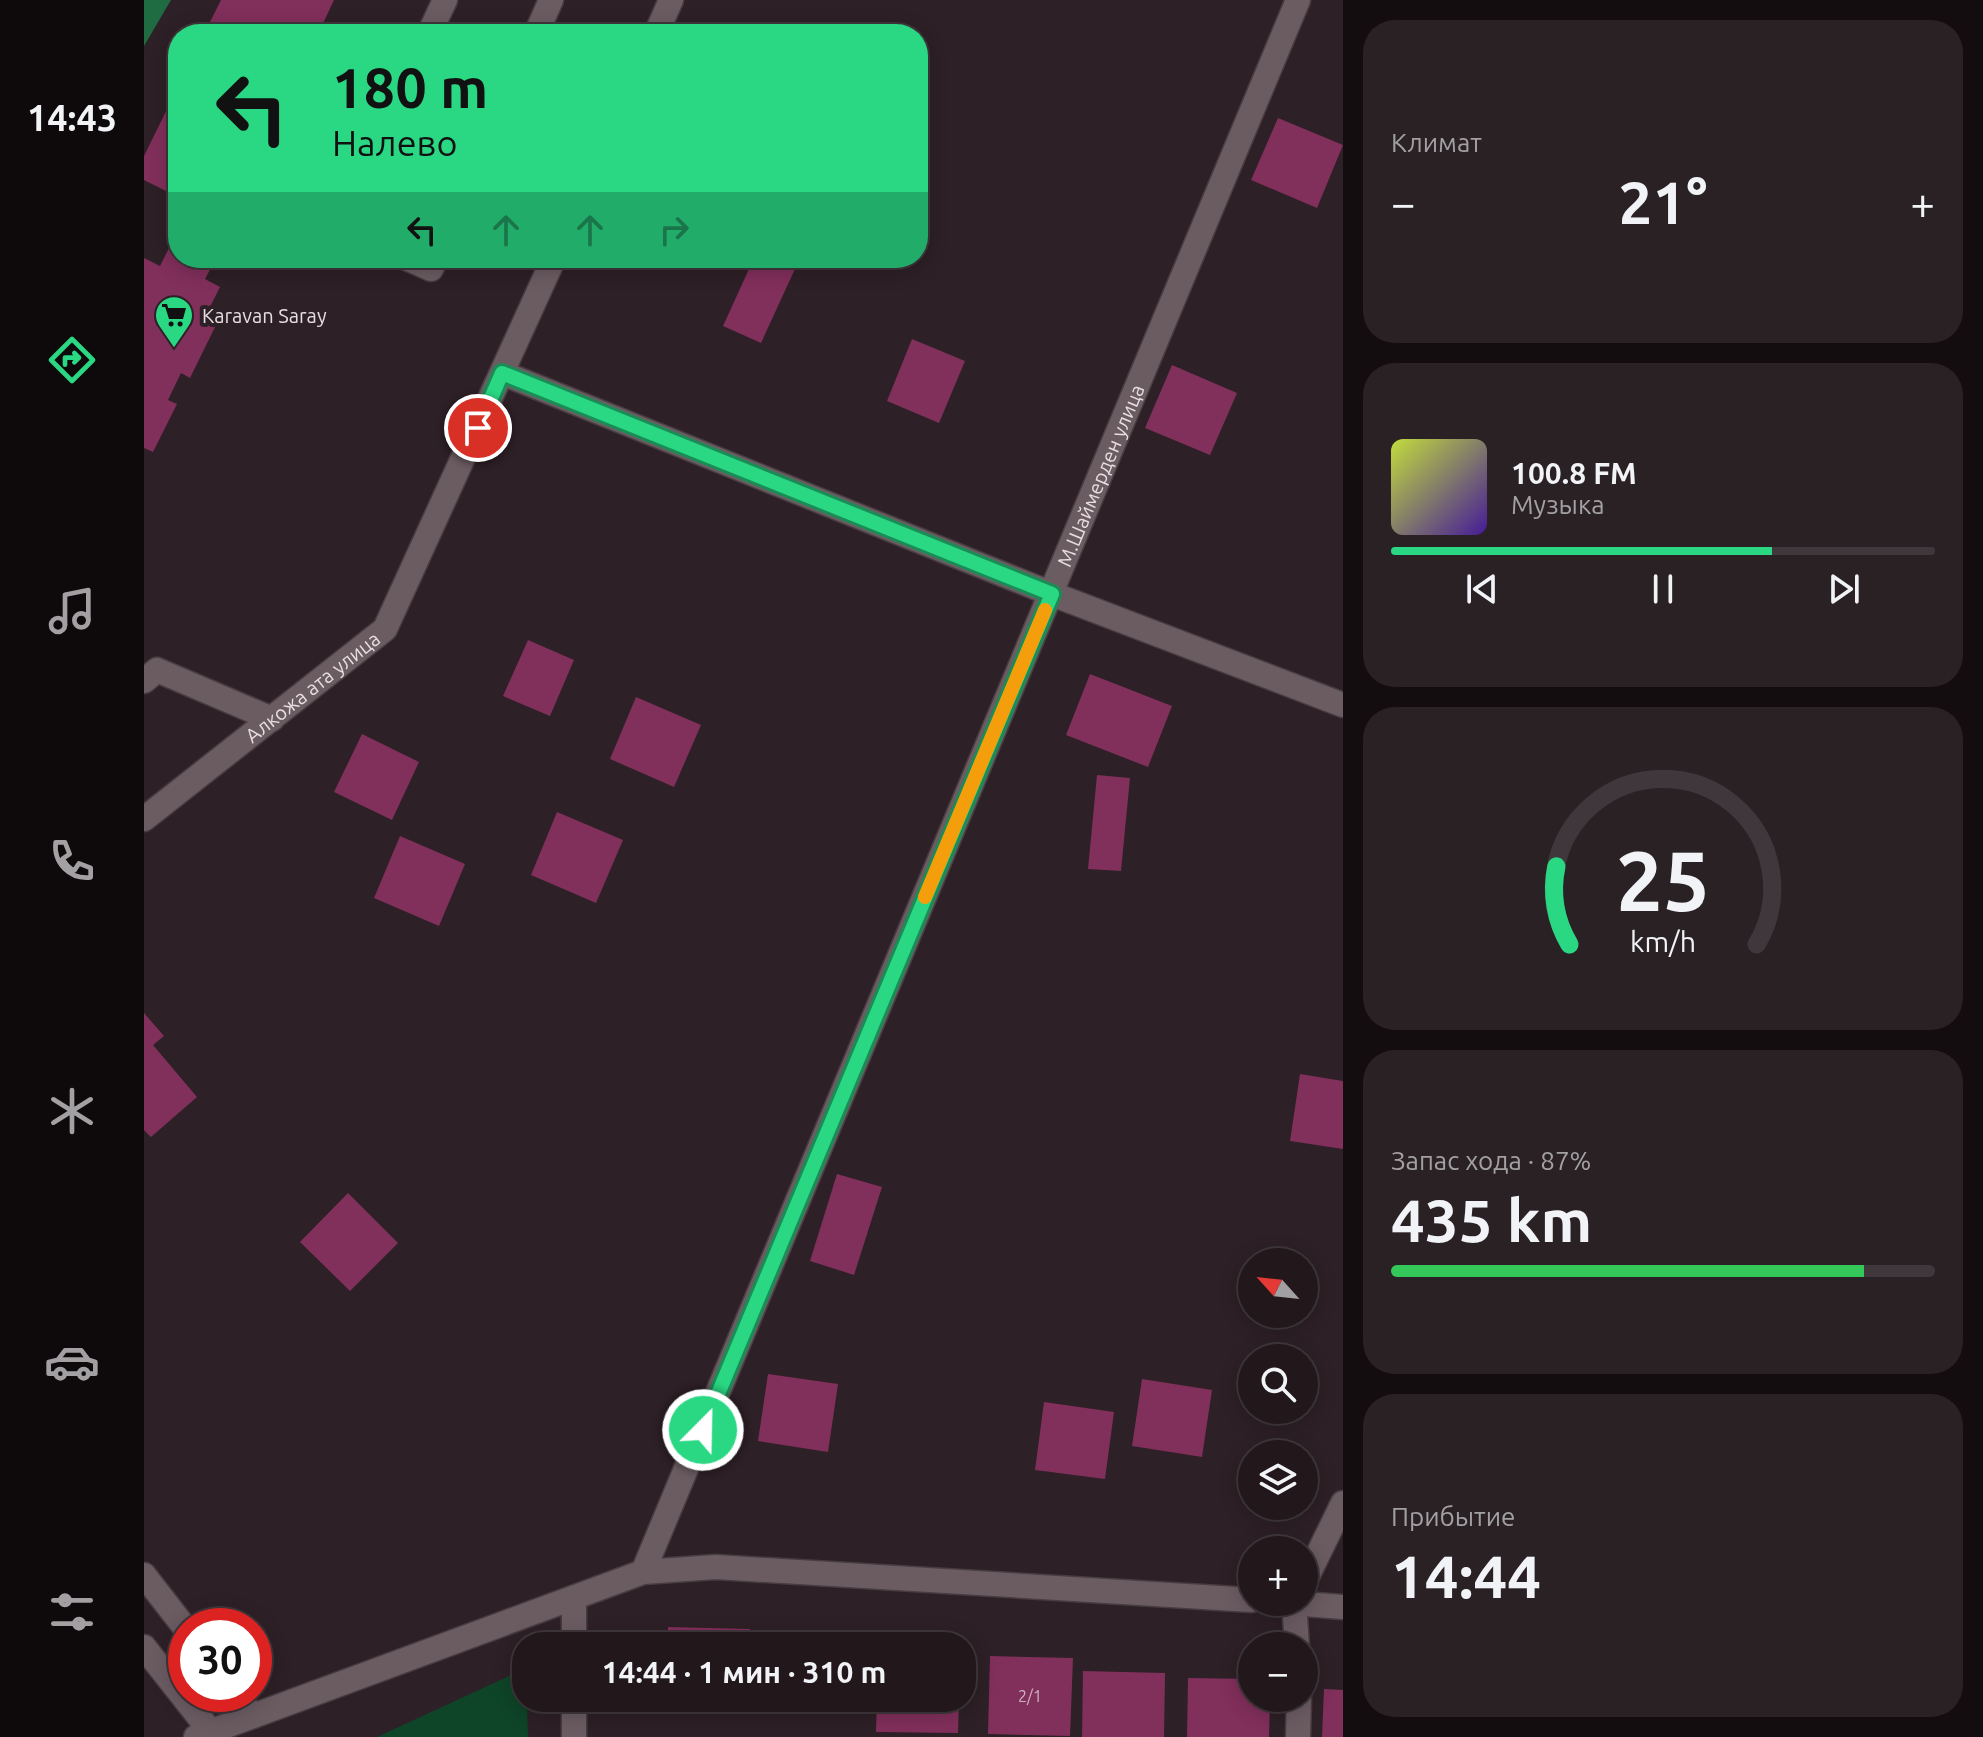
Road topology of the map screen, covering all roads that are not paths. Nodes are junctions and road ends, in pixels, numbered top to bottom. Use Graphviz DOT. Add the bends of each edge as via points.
graph roads {
  1 [pos="445,0"];
  2 [pos="551,0"];
  3 [pos="671,0"];
  4 [pos="1298,0"];
  5 [pos="434,24"];
  6 [pos="540,24"];
  7 [pos="660,24"];
  8 [pos="549,268"];
  9 [pos="502,373"];
  10 [pos="1052,594"];
  11 [pos="144,681"];
  12 [pos="1343,705"];
  13 [pos="272,719"];
  14 [pos="144,819"];
  15 [pos="1343,1503"];
  16 [pos="1318,1554"];
  17 [pos="643,1572"];
  18 [pos="144,1575"];
  19 [pos="574,1598"];
  20 [pos="1238,1599"];
  21 [pos="1318,1604"];
  22 [pos="1343,1607"];
  23 [pos="170,1608"];
  24 [pos="574,1632"];
  25 [pos="144,1647"];
  26 [pos="250,1712"];
  27 [pos="574,1712"];
  28 [pos="1299,1712"];
  29 [pos="253,1716"];
  30 [pos="204,1734"];
  31 [pos="574,1737"];
  32 [pos="1298,1737"];
  1 -- 5 [label="street"];
  2 -- 6 [label="street"];
  3 -- 7 [label="street"];
  4 -- 10 [label="street, М.Шаймерден улица"];
  8 -- 9 [label="street, Алкожа ата улица"];
  9 -- 10 [label="street"];
  9 -- 13 [label="street, Алкожа ата улица" via="385,629"];
  10 -- 12 [label="street"];
  10 -- 17 [label="street, М.Шаймерден улица"];
  11 -- 13 [label="street" via="157,670"];
  13 -- 14 [label="street, Алкожа ата улица"];
  15 -- 16 [label="street"];
  17 -- 19 [label="street"];
  17 -- 20 [label="street" via="716,1567"];
  18 -- 23 [label="street"];
  19 -- 24 [label="street"];
  19 -- 29 [label="street"];
  21 -- 22 [label="street"];
  25 -- 30 [label="street"];
  26 -- 29 [label="street"];
  27 -- 31 [label="street"];
  28 -- 32 [label="street"];
  29 -- 30 [label="street"];
}
